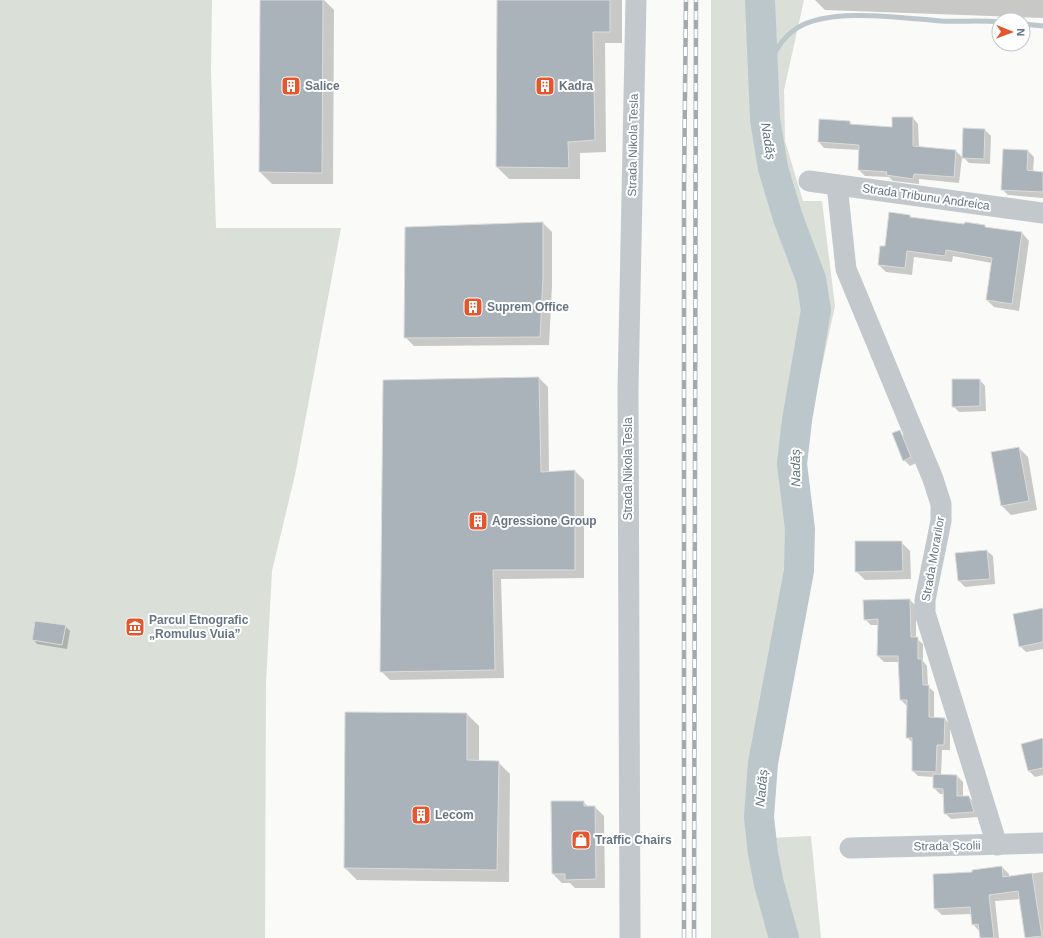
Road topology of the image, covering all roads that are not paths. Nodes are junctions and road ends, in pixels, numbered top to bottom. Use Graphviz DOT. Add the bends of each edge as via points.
graph roads {
  1 [pos="636,0"];
  2 [pos="809,181"];
  3 [pos="837,185"];
  4 [pos="1043,213"];
  5 [pos="1043,843"];
  6 [pos="997,845"];
  7 [pos="850,848"];
  8 [pos="630,938"];
  1 -- 8 [label="street, Strada Nikola Tesla" via="628,390"];
  2 -- 3 [label="street, Strada Tribunu Andreica"];
  3 -- 4 [label="street, Strada Tribunu Andreica"];
  3 -- 6 [label="street, Strada Morarilor" via="846,268 941,504 941,521 925,600 925,613"];
  5 -- 6 [label="street, Strada Școlii"];
  6 -- 7 [label="street, Strada Școlii"];
}
